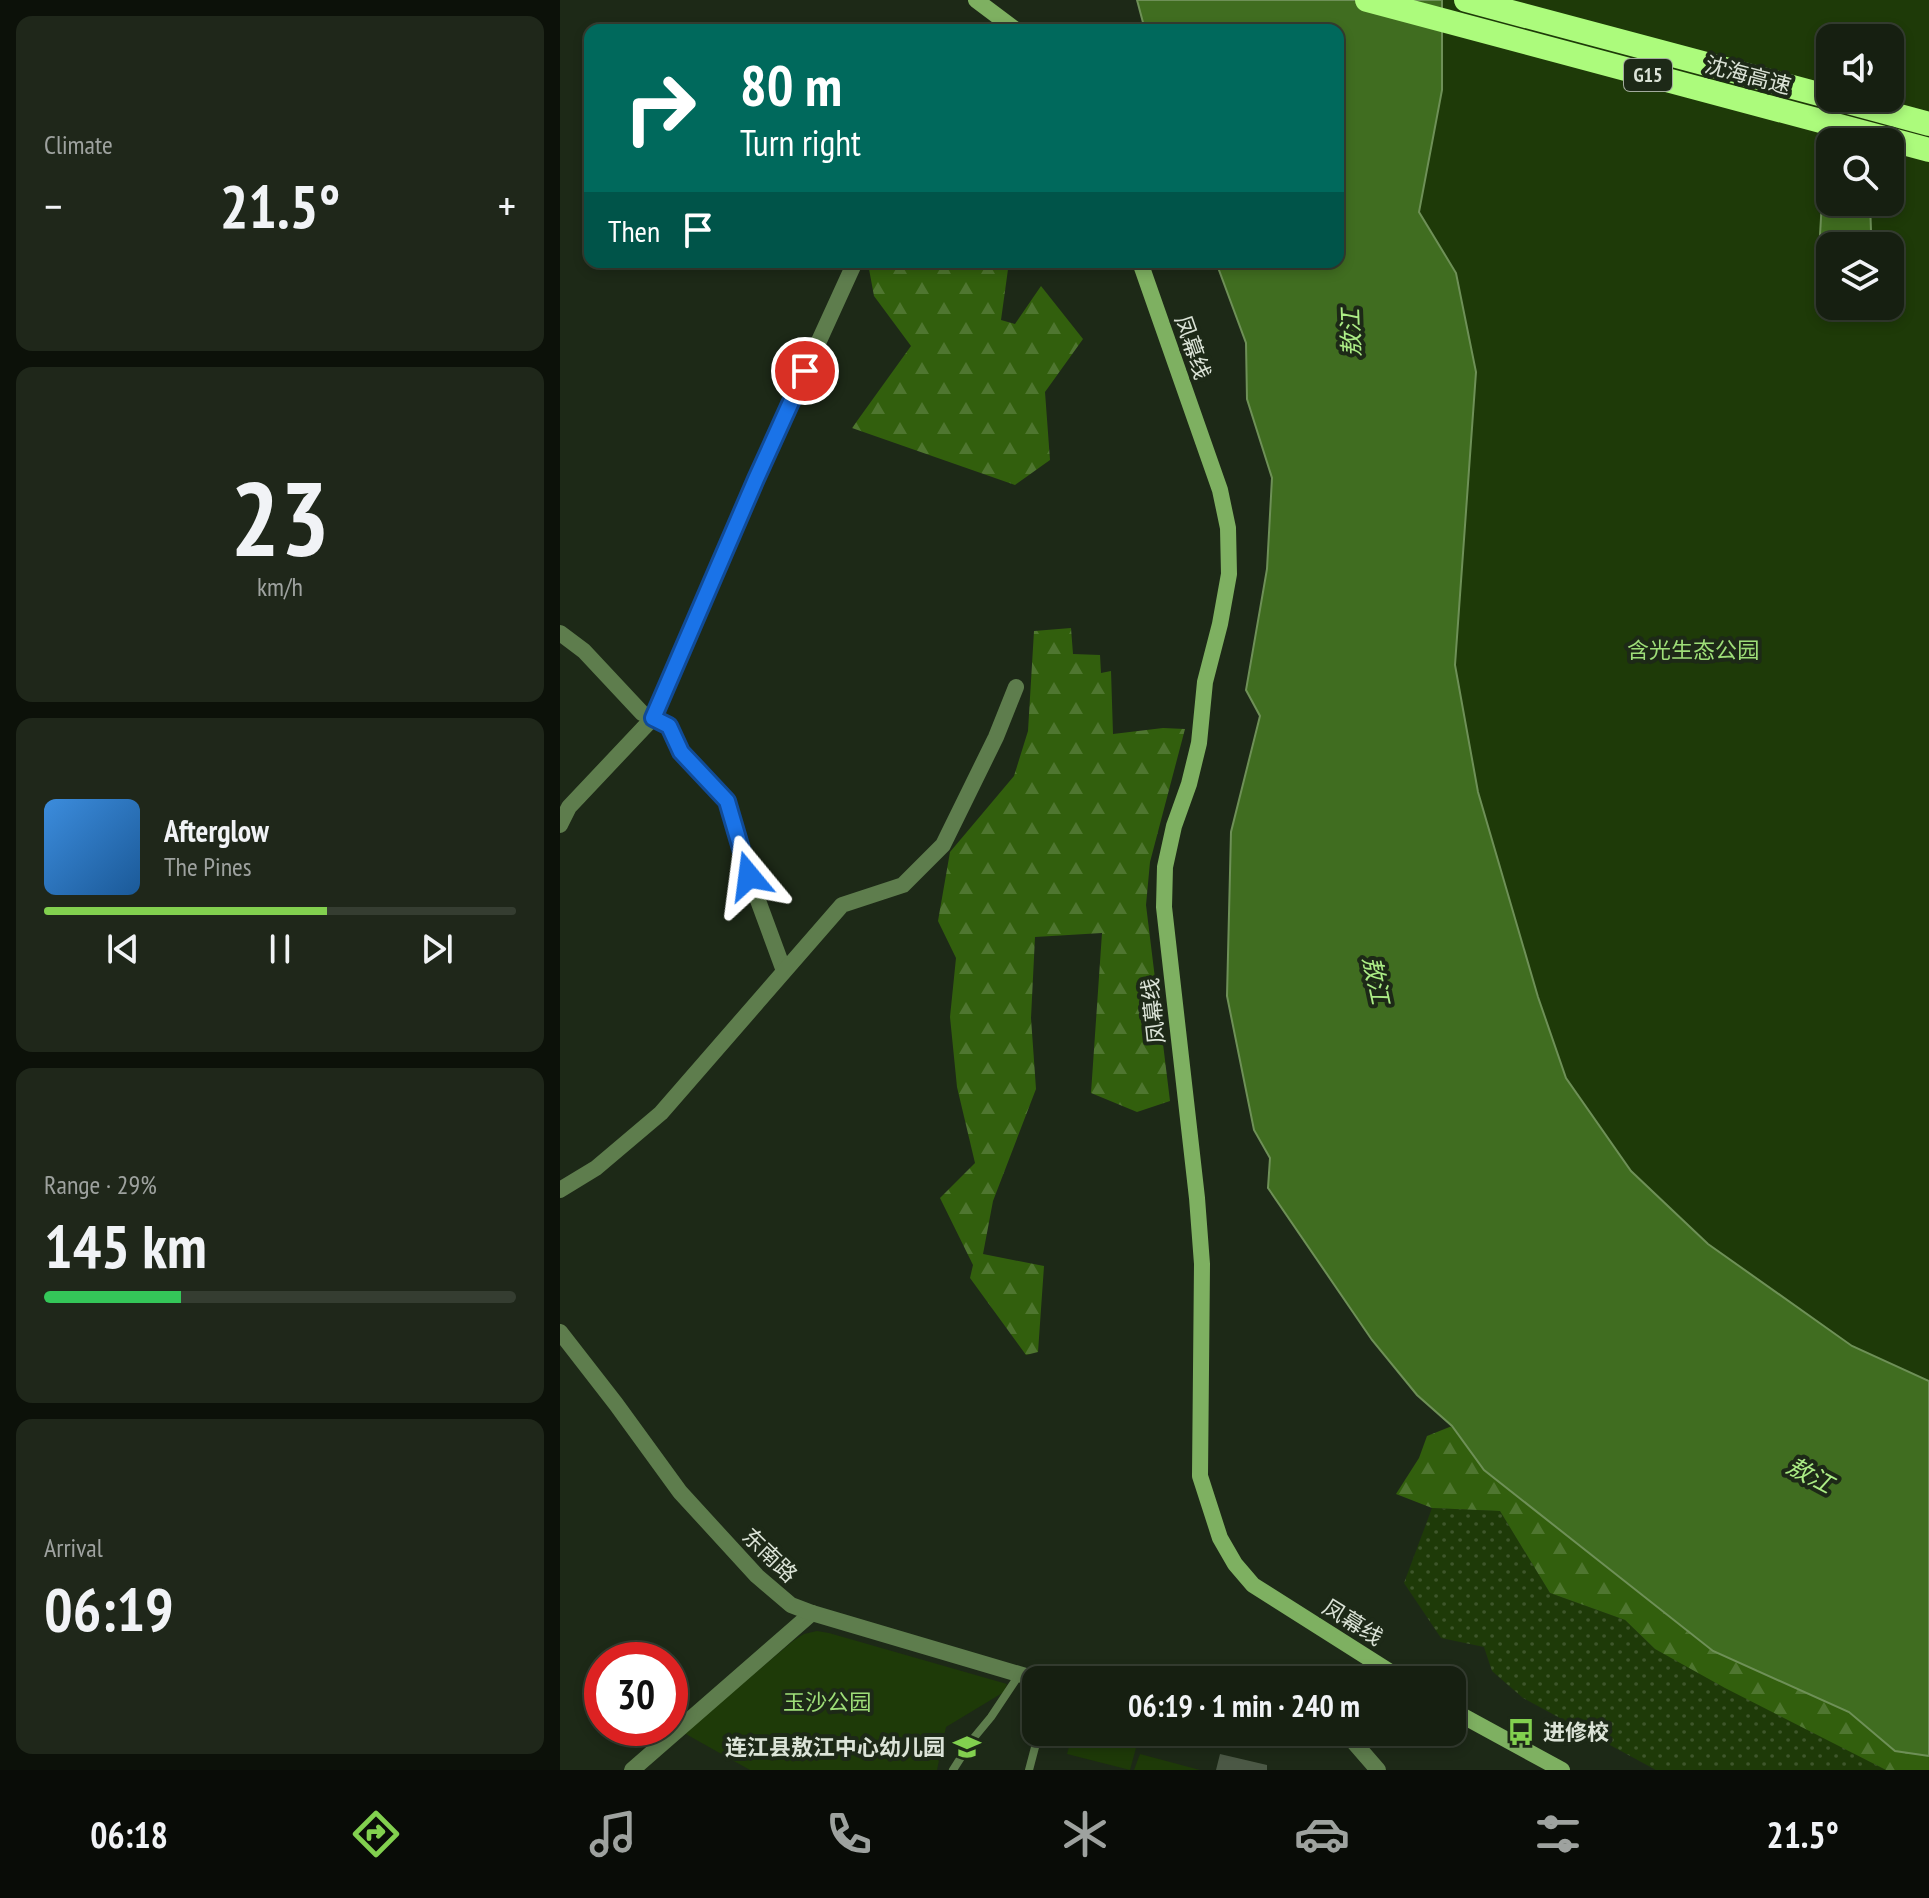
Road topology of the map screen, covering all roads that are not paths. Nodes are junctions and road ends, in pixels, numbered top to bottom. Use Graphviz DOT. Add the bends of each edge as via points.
graph roads {
  1 [pos="976,0"];
  2 [pos="1367,0"];
  3 [pos="1466,0"];
  4 [pos="1008,24"];
  5 [pos="1816,94"];
  6 [pos="1884,112"];
  7 [pos="1929,124"];
  8 [pos="1929,150"];
  9 [pos="852,268"];
  10 [pos="1142,268"];
  11 [pos="560,633"];
  12 [pos="1016,687"];
  13 [pos="653,718"];
  14 [pos="564,804"];
  15 [pos="560,825"];
  16 [pos="784,971"];
  17 [pos="560,1190"];
  18 [pos="560,1332"];
  19 [pos="812,1613"];
  20 [pos="1381,1666"];
  21 [pos="1019,1674"];
  22 [pos="1022,1675"];
  23 [pos="1466,1718"];
  24 [pos="1035,1746"];
  25 [pos="1357,1746"];
  26 [pos="632,1770"];
  27 [pos="953,1770"];
  28 [pos="1029,1770"];
  29 [pos="1378,1770"];
  30 [pos="1562,1770"];
  1 -- 4 [label="main road"];
  2 -- 8 [label="highway, 沈海高速 / G15"];
  3 -- 5 [label="highway, 沈海高速 / G15"];
  6 -- 7 [label="highway, 沈海高速 / G15"];
  9 -- 13 [label="street"];
  10 -- 20 [label="main road, 凤幕线" via="1220,490 1228,528 1229,574 1205,682 1199,743 1164,880 1202,1264 1200,1476 1220,1538 1253,1585"];
  11 -- 13 [label="street"];
  12 -- 16 [label="street" via="943,845 903,885 842,905"];
  13 -- 14 [label="street"];
  13 -- 16 [label="street" via="669,726 681,752 727,801"];
  14 -- 15 [label="street"];
  16 -- 17 [label="street" via="661,1113 596,1168"];
  18 -- 19 [label="street, 东南路" via="680,1492 757,1576 791,1605"];
  19 -- 21 [label="street, 东南路"];
  19 -- 26 [label="street"];
  21 -- 22 [label="street, 东南路"];
  21 -- 27 [label="lane"];
  23 -- 30 [label="main road"];
  24 -- 28 [label="lane"];
  25 -- 29 [label="street"];
}
